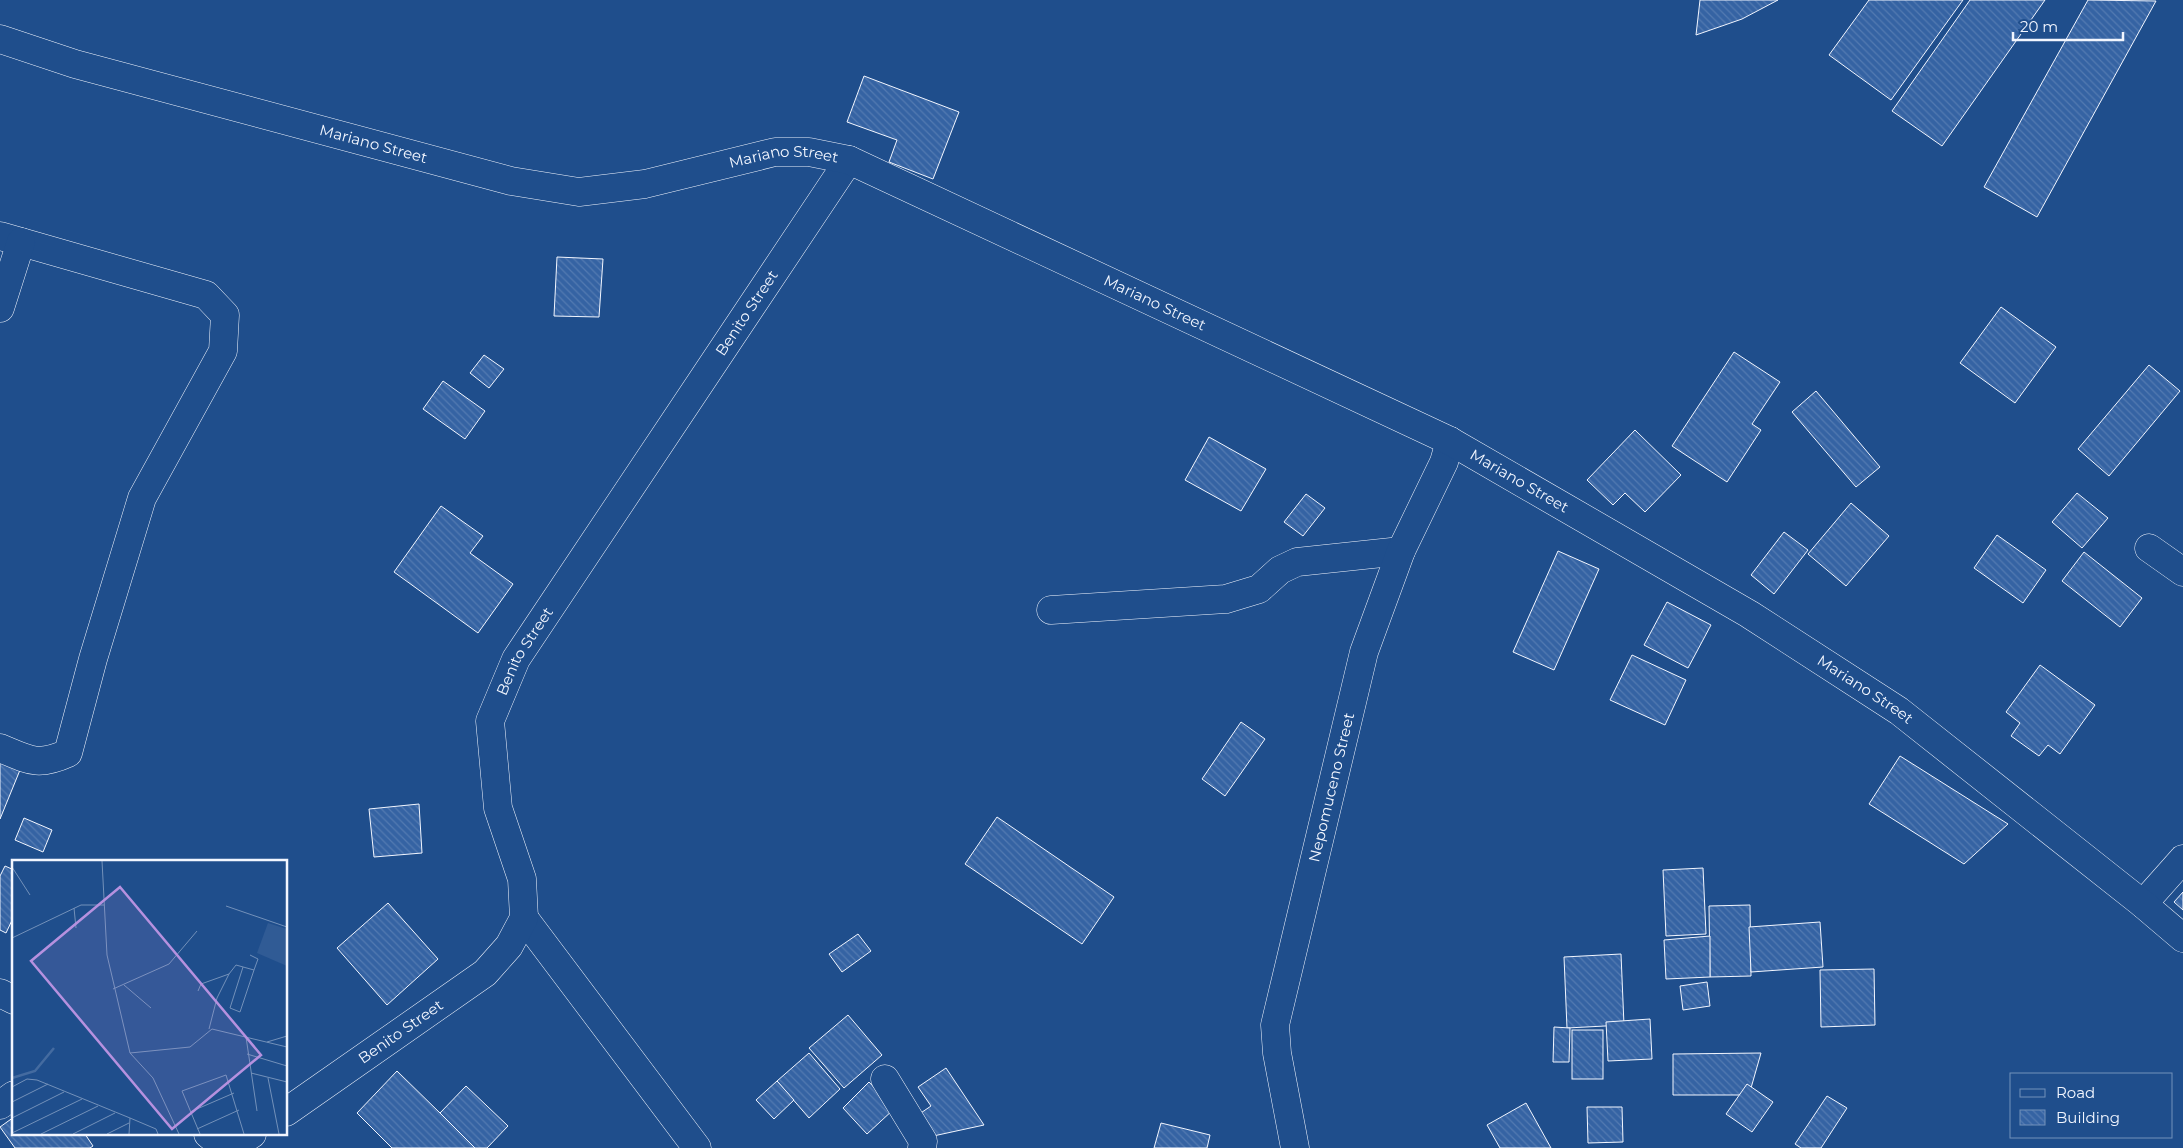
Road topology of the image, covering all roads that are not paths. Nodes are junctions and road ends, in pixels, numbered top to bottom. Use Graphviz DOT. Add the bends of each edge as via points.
graph roads {
  1 [pos="0,39"];
  2 [pos="849,160"];
  3 [pos="10,239"];
  4 [pos="0,308"];
  5 [pos="1450,441"];
  6 [pos="2150,548"];
  7 [pos="1401,550"];
  8 [pos="2183,572"];
  9 [pos="1051,610"];
  10 [pos="0,748"];
  11 [pos="2183,859"];
  12 [pos="2144,904"];
  13 [pos="524,918"];
  14 [pos="2183,938"];
  15 [pos="0,993"];
  16 [pos="12,999"];
  17 [pos="885,1078"];
  18 [pos="12,1096"];
  19 [pos="0,1104"];
  20 [pos="288,1111"];
  21 [pos="210,1136"];
  22 [pos="249,1136"];
  23 [pos="225,1148"];
  24 [pos="230,1148"];
  25 [pos="698,1148"];
  26 [pos="922,1148"];
  27 [pos="1295,1148"];
  1 -- 2 [label="street, Mariano Street" via="75,64 510,181 579,192 644,184 775,152 809,152"];
  2 -- 5 [label="street, Mariano Street"];
  2 -- 13 [label="street, Benito Street" via="516,658 490,721 498,808 522,879"];
  3 -- 4 [label="street"];
  3 -- 10 [label="street" via="206,295 225,315 223,351 142,498 68,753 51,760 33,762"];
  5 -- 7 [label="street, Nepomuceno Street" via="1444,462"];
  5 -- 12 [label="street, Mariano Street" via="1749,614 1899,711"];
  6 -- 8 [label="street"];
  7 -- 9 [label="street" via="1297,562 1280,570 1259,588 1226,599"];
  7 -- 27 [label="street, Nepomuceno Street" via="1364,652 1275,1025 1277,1054"];
  11 -- 12 [label="street"];
  12 -- 14 [label="street, Mariano Street"];
  13 -- 20 [label="street, Benito Street" via="509,946 485,973"];
  13 -- 25 [label="street"];
  15 -- 16 [label="street"];
  17 -- 26 [label="street" via="923,1140"];
  18 -- 19 [label="street"];
  21 -- 23 [label="street"];
  22 -- 24 [label="street"];
}
